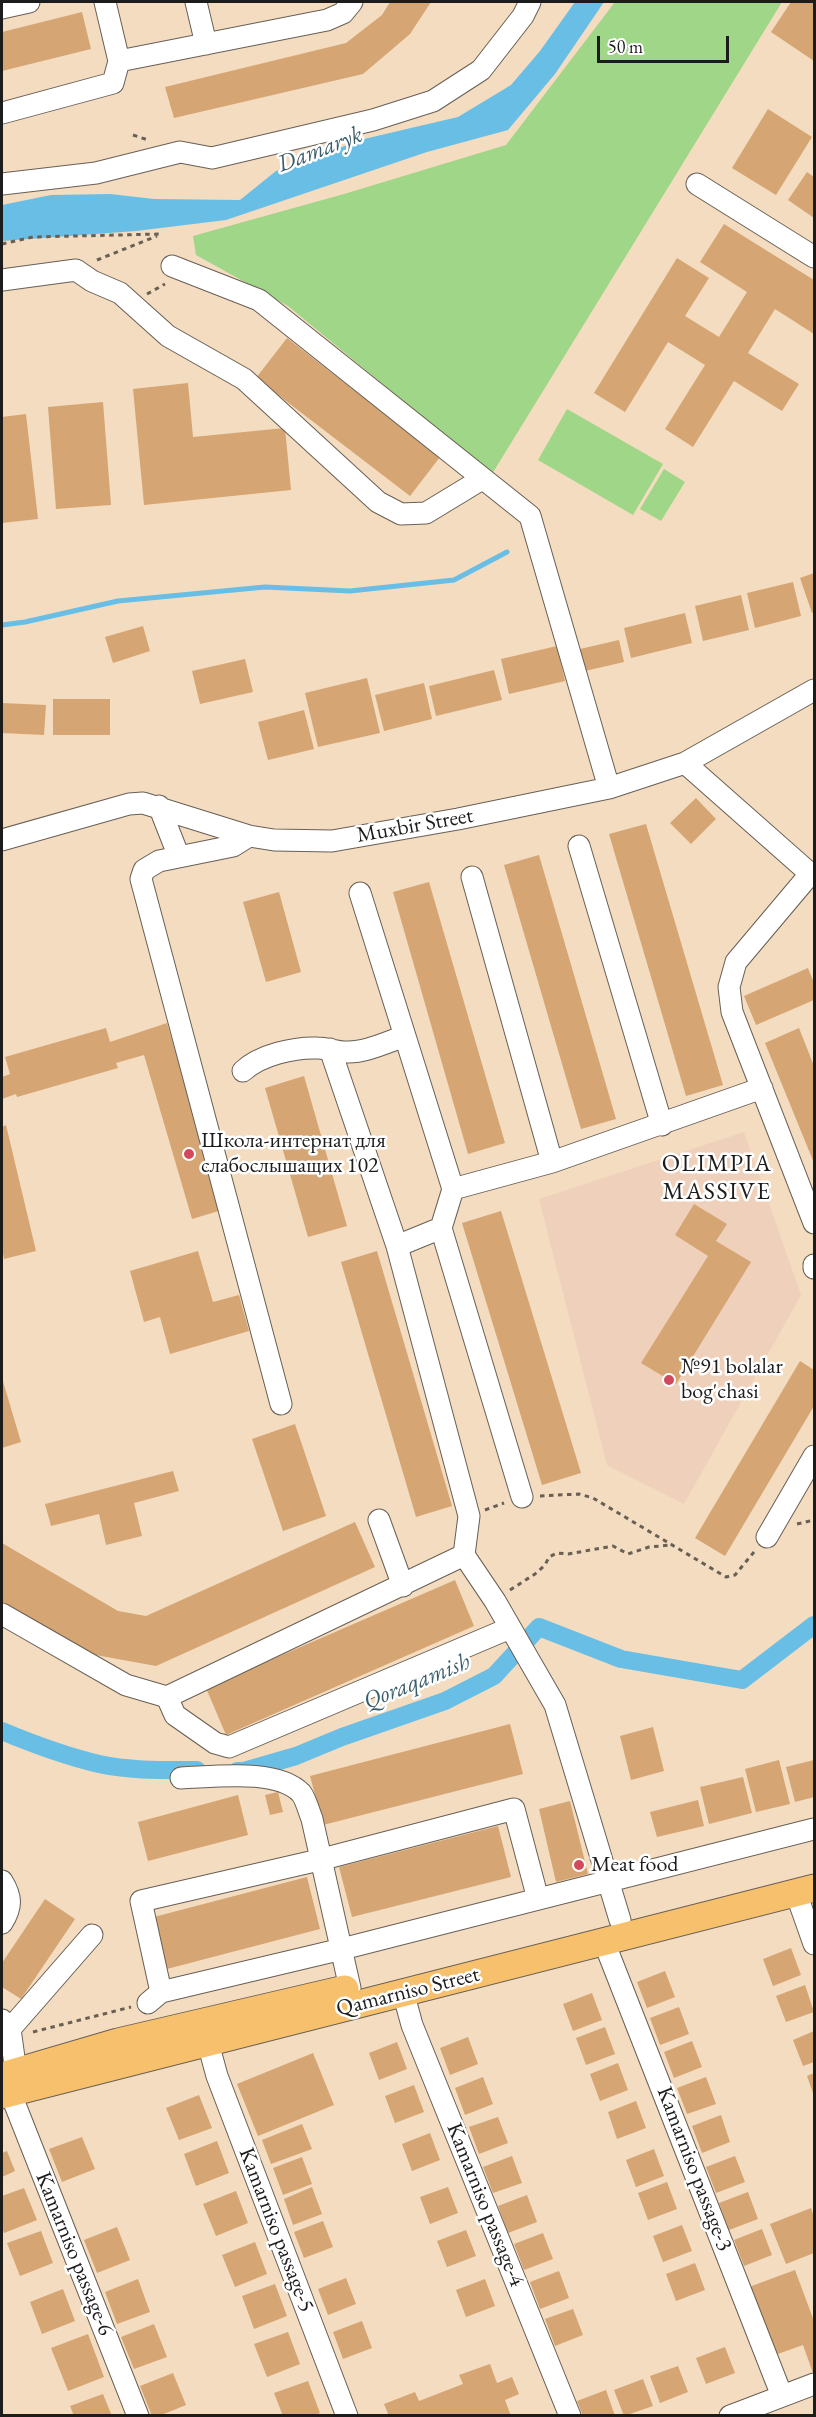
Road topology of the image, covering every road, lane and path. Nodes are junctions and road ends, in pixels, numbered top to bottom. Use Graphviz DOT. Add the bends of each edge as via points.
graph roads {
  1 [pos="29,2"];
  2 [pos="105,2"];
  3 [pos="196,2"];
  4 [pos="352,2"];
  5 [pos="530,2"];
  6 [pos="2,8"];
  7 [pos="206,44"];
  8 [pos="119,61"];
  9 [pos="2,113"];
  10 [pos="2,184"];
  11 [pos="698,184"];
  12 [pos="2,244"];
  13 [pos="814,257"];
  14 [pos="172,266"];
  15 [pos="76,270"];
  16 [pos="2,280"];
  17 [pos="120,293"];
  18 [pos="482,479"];
  19 [pos="814,690"];
  20 [pos="685,763"];
  21 [pos="609,788"];
  22 [pos="159,806"];
  23 [pos="249,836"];
  24 [pos="2,840"];
  25 [pos="579,846"];
  26 [pos="179,857"];
  27 [pos="813,875"];
  28 [pos="472,877"];
  29 [pos="360,893"];
  30 [pos="405,1036"];
  31 [pos="330,1049"];
  32 [pos="243,1071"];
  33 [pos="762,1088"];
  34 [pos="662,1125"];
  35 [pos="552,1162"];
  36 [pos="453,1190"];
  37 [pos="814,1222"];
  38 [pos="441,1228"];
  39 [pos="397,1246"];
  40 [pos="281,1404"];
  41 [pos="814,1456"];
  42 [pos="522,1497"];
  43 [pos="469,1516"];
  44 [pos="379,1520"];
  45 [pos="814,1520"];
  46 [pos="767,1537"];
  47 [pos="673,1545"];
  48 [pos="464,1555"];
  49 [pos="403,1586"];
  50 [pos="495,1601"];
  51 [pos="2,1614"];
  52 [pos="510,1628"];
  53 [pos="167,1697"];
  54 [pos="181,1778"];
  55 [pos="814,1829"];
  56 [pos="320,1860"];
  57 [pos="814,1870"];
  58 [pos="2,1881"];
  59 [pos="608,1881"];
  60 [pos="805,1891"];
  61 [pos="538,1899"];
  62 [pos="620,1920"];
  63 [pos="2,1923"];
  64 [pos="92,1935"];
  65 [pos="604,1942"];
  66 [pos="814,1944"];
  67 [pos="342,1949"];
  68 [pos="350,1988"];
  69 [pos="403,1992"];
  70 [pos="154,1997"];
  71 [pos="7,2029"];
  72 [pos="208,2043"];
  73 [pos="7,2084"];
  74 [pos="814,2384"];
  75 [pos="782,2396"];
  76 [pos="138,2415"];
  77 [pos="347,2415"];
  78 [pos="570,2415"];
  79 [pos="730,2415"];
  1 -- 6 [label="street"];
  2 -- 8 [label="street"];
  3 -- 7 [label="street"];
  4 -- 7 [label="street" via="343,13 327,21"];
  5 -- 10 [label="street" via="481,69 433,101 373,120 212,158 180,152 96,173"];
  7 -- 8 [label="street"];
  8 -- 9 [label="street" via="113,83"];
  11 -- 13 [label="street"];
  12 -- 15 [label="path" via="33,237 161,234"];
  14 -- 17 [label="path" via="166,283 146,295"];
  14 -- 18 [label="street" via="259,300"];
  15 -- 16 [label="street"];
  15 -- 17 [label="street"];
  17 -- 18 [label="street" via="168,336 244,379 378,502 401,514 426,513"];
  18 -- 21 [label="street" via="530,516"];
  19 -- 20 [label="street, Muxbir Street"];
  20 -- 21 [label="street, Muxbir Street"];
  20 -- 27 [label="street"];
  21 -- 23 [label="street, Muxbir Street" via="333,841"];
  22 -- 23 [label="street, Muxbir Street"];
  22 -- 24 [label="street, Muxbir Street" via="129,804"];
  22 -- 26 [label="street"];
  23 -- 26 [label="street" via="232,846"];
  25 -- 34 [label="street"];
  26 -- 40 [label="street" via="159,861 144,870 141,879"];
  27 -- 33 [label="street" via="736,962 729,987 732,1012"];
  28 -- 35 [label="street"];
  29 -- 30 [label="street"];
  30 -- 31 [label="street" via="362,1050"];
  30 -- 36 [label="street"];
  31 -- 32 [label="street" via="295,1050 252,1063"];
  31 -- 39 [label="street"];
  33 -- 34 [label="street"];
  33 -- 37 [label="street"];
  34 -- 35 [label="street"];
  35 -- 36 [label="street"];
  36 -- 38 [label="street"];
  38 -- 39 [label="street"];
  38 -- 42 [label="street"];
  39 -- 43 [label="street"];
  41 -- 46 [label="street"];
  42 -- 43 [label="path"];
  42 -- 47 [label="path" via="579,1494 608,1506"];
  43 -- 48 [label="street"];
  44 -- 49 [label="street"];
  45 -- 46 [label="path"];
  46 -- 47 [label="path" via="735,1575 726,1577"];
  47 -- 50 [label="path" via="628,1554 613,1546 556,1553 535,1574"];
  48 -- 49 [label="street"];
  48 -- 50 [label="street"];
  49 -- 53 [label="street"];
  50 -- 52 [label="street"];
  51 -- 53 [label="street" via="126,1685"];
  52 -- 53 [label="street" via="229,1747 215,1743 175,1715"];
  52 -- 59 [label="street" via="555,1705"];
  54 -- 56 [label="street" via="277,1779 302,1794"];
  55 -- 59 [label="street"];
  56 -- 61 [label="street" via="514,1809"];
  56 -- 67 [label="street"];
  56 -- 70 [label="street" via="141,1901"];
  57 -- 62 [label="main road, Qamarniso Street"];
  58 -- 63 [label="street" via="11,1904"];
  59 -- 61 [label="street"];
  59 -- 62 [label="street"];
  60 -- 65 [label="main road, Qamarniso Street"];
  60 -- 66 [label="street"];
  61 -- 67 [label="street"];
  62 -- 68 [label="main road, Qamarniso Street"];
  64 -- 71 [label="street"];
  65 -- 69 [label="main road, Qamarniso Street"];
  65 -- 75 [label="street, Kamarniso passage-3"];
  67 -- 68 [label="street"];
  67 -- 70 [label="street"];
  68 -- 73 [label="main road, Qamarniso Street" via="118,2042"];
  69 -- 72 [label="main road, Qamarniso Street"];
  69 -- 78 [label="street, Kamarniso passage-4" via="412,2025"];
  70 -- 71 [label="path"];
  71 -- 73 [label="street, Kamarniso passage-6"];
  72 -- 73 [label="main road, Qamarniso Street"];
  72 -- 77 [label="street, Kamarniso passage-5" via="217,2076"];
  73 -- 76 [label="street, Kamarniso passage-6"];
  74 -- 75 [label="street"];
  75 -- 79 [label="street"];
}
